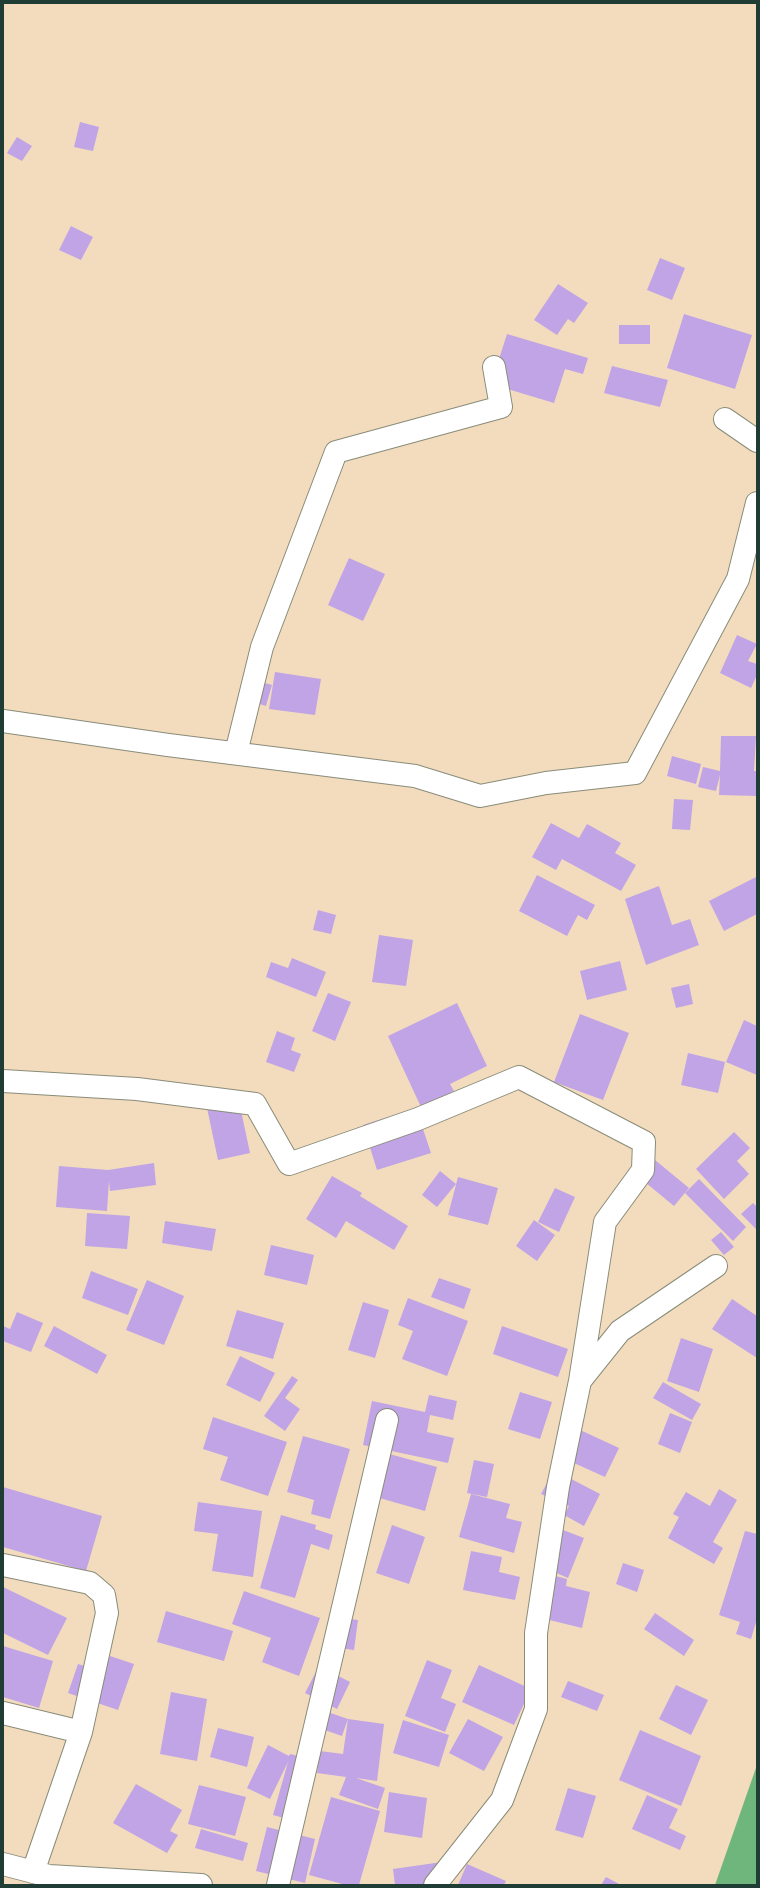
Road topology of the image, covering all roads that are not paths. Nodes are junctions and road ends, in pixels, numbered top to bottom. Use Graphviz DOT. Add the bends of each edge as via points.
graph roads {
  1 [pos="494,367"];
  2 [pos="725,419"];
  3 [pos="757,441"];
  4 [pos="757,503"];
  5 [pos="3,722"];
  6 [pos="236,753"];
  7 [pos="3,1081"];
  8 [pos="716,1266"];
  9 [pos="580,1381"];
  10 [pos="386,1420"];
  11 [pos="3,1565"];
  12 [pos="3,1713"];
  13 [pos="81,1732"];
  14 [pos="3,1864"];
  15 [pos="33,1872"];
  16 [pos="200,1885"];
  17 [pos="278,1885"];
  18 [pos="435,1885"];
  1 -- 6 [label="street" via="501,407 336,452 262,647"];
  2 -- 3 [label="street"];
  4 -- 6 [label="street" via="738,579 635,773 546,783 480,796 415,776"];
  5 -- 6 [label="street"];
  7 -- 9 [label="street" via="137,1089 255,1104 289,1164 418,1119 519,1077 623,1131 644,1142 643,1170 605,1222"];
  8 -- 9 [label="street" via="620,1332"];
  9 -- 18 [label="street" via="558,1487 536,1633 536,1709 502,1800"];
  10 -- 17 [label="street"];
  11 -- 13 [label="street" via="90,1583 104,1595 107,1613"];
  12 -- 13 [label="street"];
  13 -- 15 [label="street"];
  14 -- 15 [label="street"];
  15 -- 16 [label="street" via="49,1876"];
}
